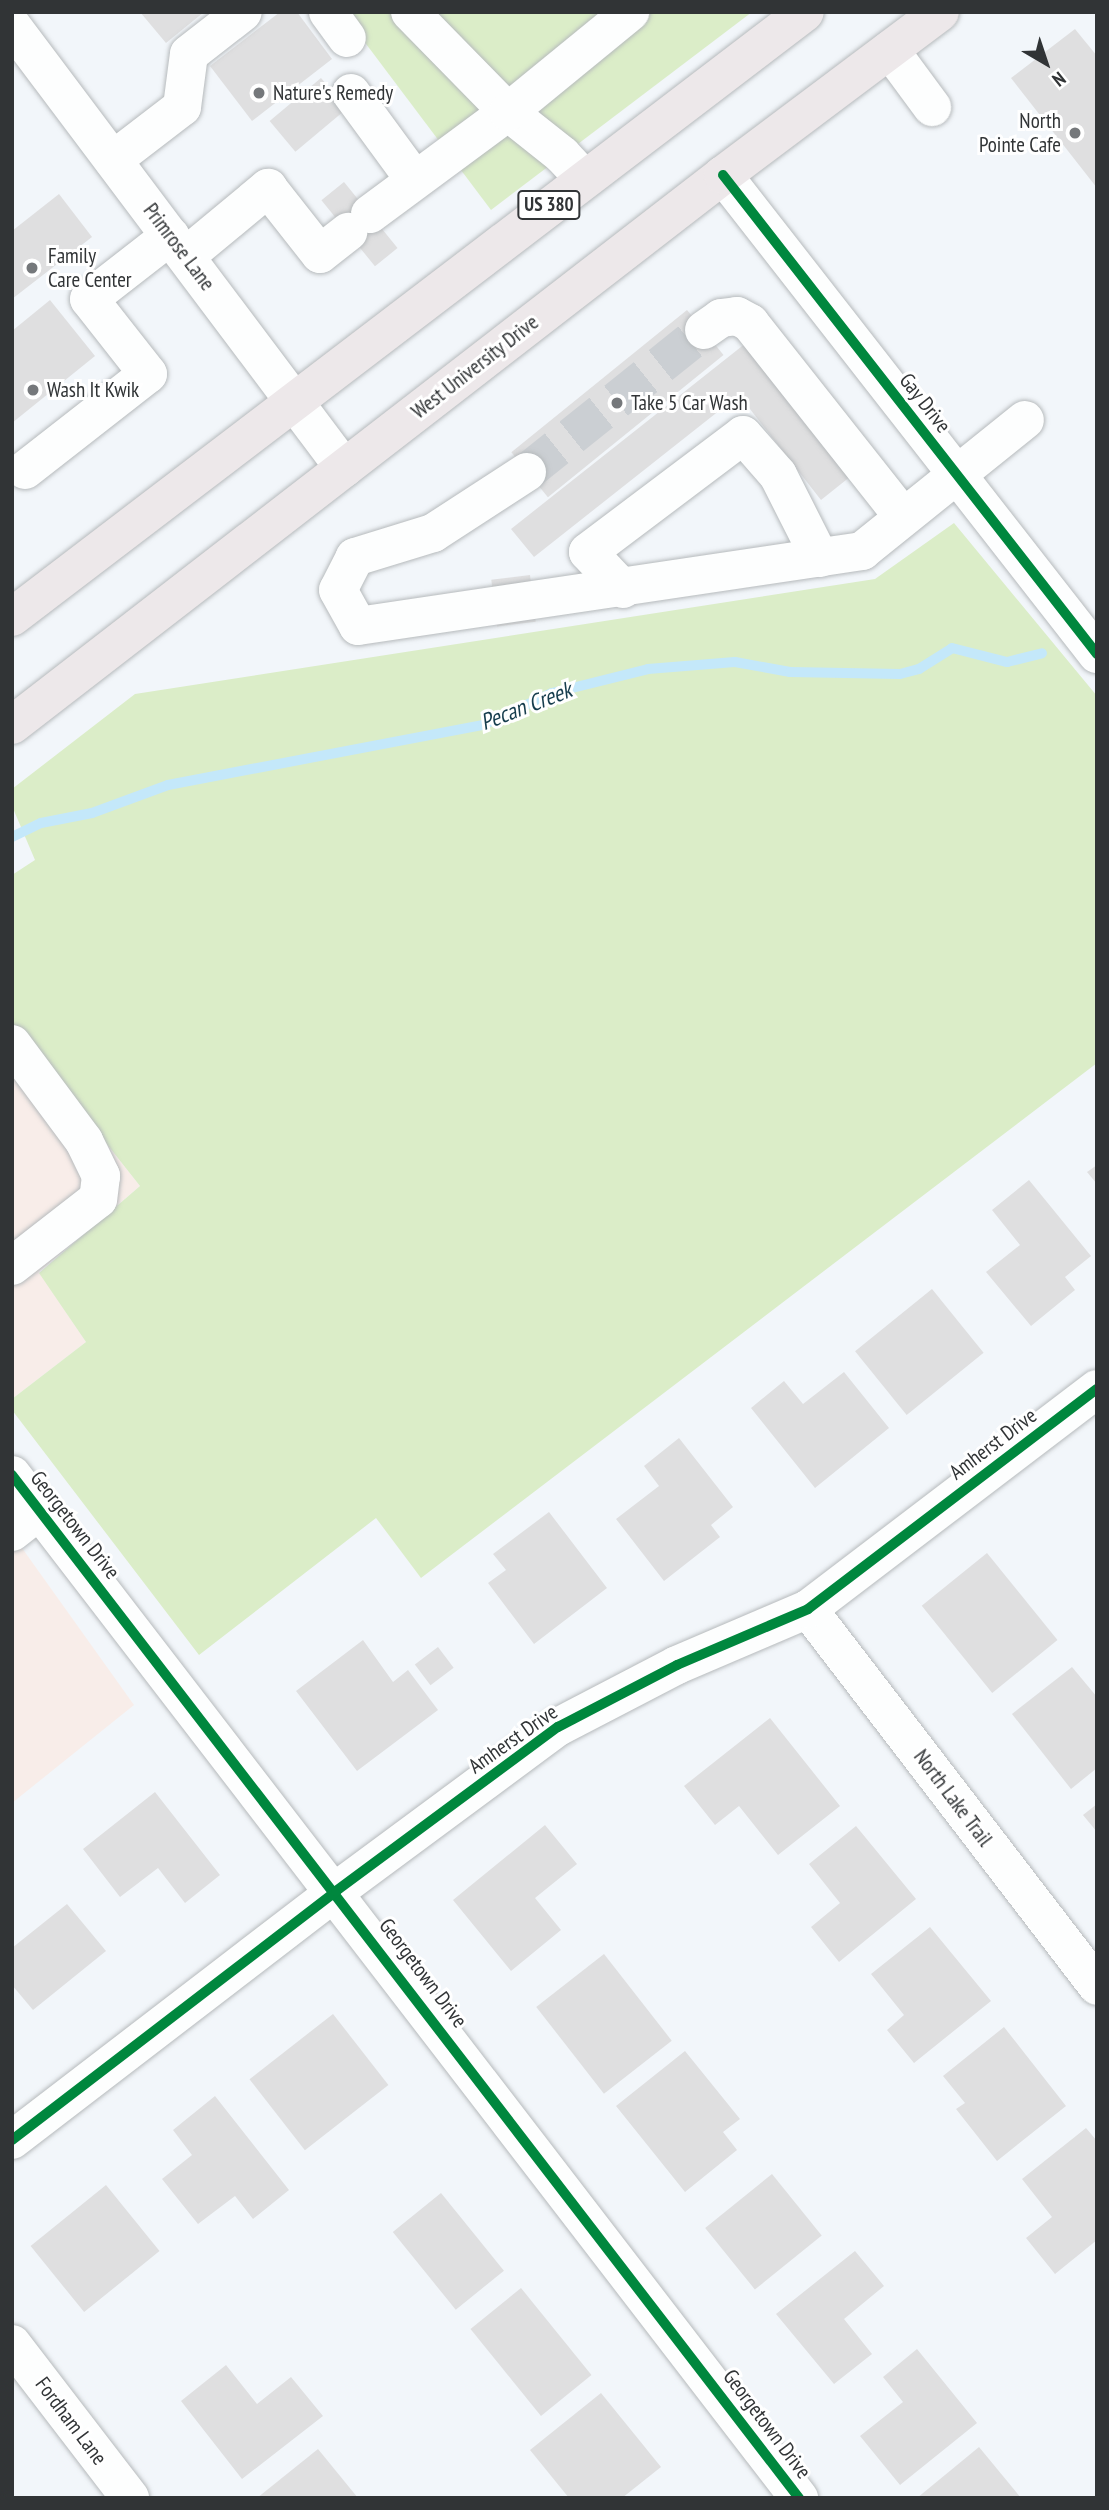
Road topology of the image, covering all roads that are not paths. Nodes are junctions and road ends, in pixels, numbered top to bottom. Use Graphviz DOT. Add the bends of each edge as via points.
graph roads {
  1 [pos="243,12"];
  2 [pos="410,12"];
  3 [pos="630,12"];
  4 [pos="805,12"];
  5 [pos="940,12"];
  6 [pos="12,26"];
  7 [pos="890,50"];
  8 [pos="351,93"];
  9 [pos="932,107"];
  10 [pos="508,112"];
  11 [pos="113,160"];
  12 [pos="723,175"];
  13 [pos="414,178"];
  14 [pos="584,179"];
  15 [pos="178,246"];
  16 [pos="704,330"];
  17 [pos="295,399"];
  18 [pos="1025,420"];
  19 [pos="344,468"];
  20 [pos="25,470"];
  21 [pos="527,472"];
  22 [pos="956,474"];
  23 [pos="903,517"];
  24 [pos="820,558"];
  25 [pos="623,589"];
  26 [pos="13,615"];
  27 [pos="1097,654"];
  28 [pos="12,725"];
  29 [pos="12,1044"];
  30 [pos="12,1266"];
  31 [pos="1097,1389"];
  32 [pos="12,1475"];
  33 [pos="26,1521"];
  34 [pos="808,1609"];
  35 [pos="336,1891"];
  36 [pos="1097,1986"];
  37 [pos="12,2140"];
  38 [pos="12,2344"];
  39 [pos="130,2498"];
  40 [pos="799,2498"];
  1 -- 11 [label="street" via="188,54 182,107"];
  2 -- 10 [label="street"];
  3 -- 10 [label="street"];
  4 -- 14 [label="main road, US 380"];
  5 -- 7 [label="main road, West University Drive"];
  6 -- 11 [label="street, Primrose Lane"];
  7 -- 9 [label="street"];
  7 -- 12 [label="main road, West University Drive"];
  8 -- 13 [label="street"];
  10 -- 13 [label="street"];
  10 -- 14 [label="street"];
  11 -- 15 [label="street, Primrose Lane"];
  12 -- 19 [label="main road, West University Drive"];
  12 -- 22 [label="street, Gay Drive"];
  13 -- 15 [label="street" via="320,254 268,188"];
  14 -- 17 [label="main road, US 380"];
  15 -- 17 [label="street, Primrose Lane"];
  15 -- 20 [label="street" via="89,299 148,374"];
  16 -- 23 [label="street" via="721,318 737,316 750,323"];
  17 -- 19 [label="street, Primrose Lane"];
  17 -- 26 [label="main road, US 380"];
  18 -- 22 [label="street"];
  19 -- 28 [label="main road, West University Drive"];
  21 -- 25 [label="street" via="433,533 355,557 338,590 358,626"];
  22 -- 23 [label="street"];
  22 -- 27 [label="street, Gay Drive"];
  23 -- 24 [label="street" via="862,551"];
  24 -- 25 [label="street"];
  24 -- 25 [label="street" via="778,475 743,435 587,552"];
  29 -- 30 [label="street" via="84,1141 101,1176 98,1199"];
  31 -- 34 [label="street, Amherst Drive"];
  32 -- 33 [label="street, Georgetown Drive"];
  33 -- 35 [label="street, Georgetown Drive"];
  34 -- 35 [label="street, Amherst Drive" via="677,1665 558,1727"];
  34 -- 36 [label="street, North Lake Trail"];
  35 -- 37 [label="street, Amherst Drive"];
  35 -- 40 [label="street, Georgetown Drive"];
  38 -- 39 [label="street, Fordham Lane"];
}
